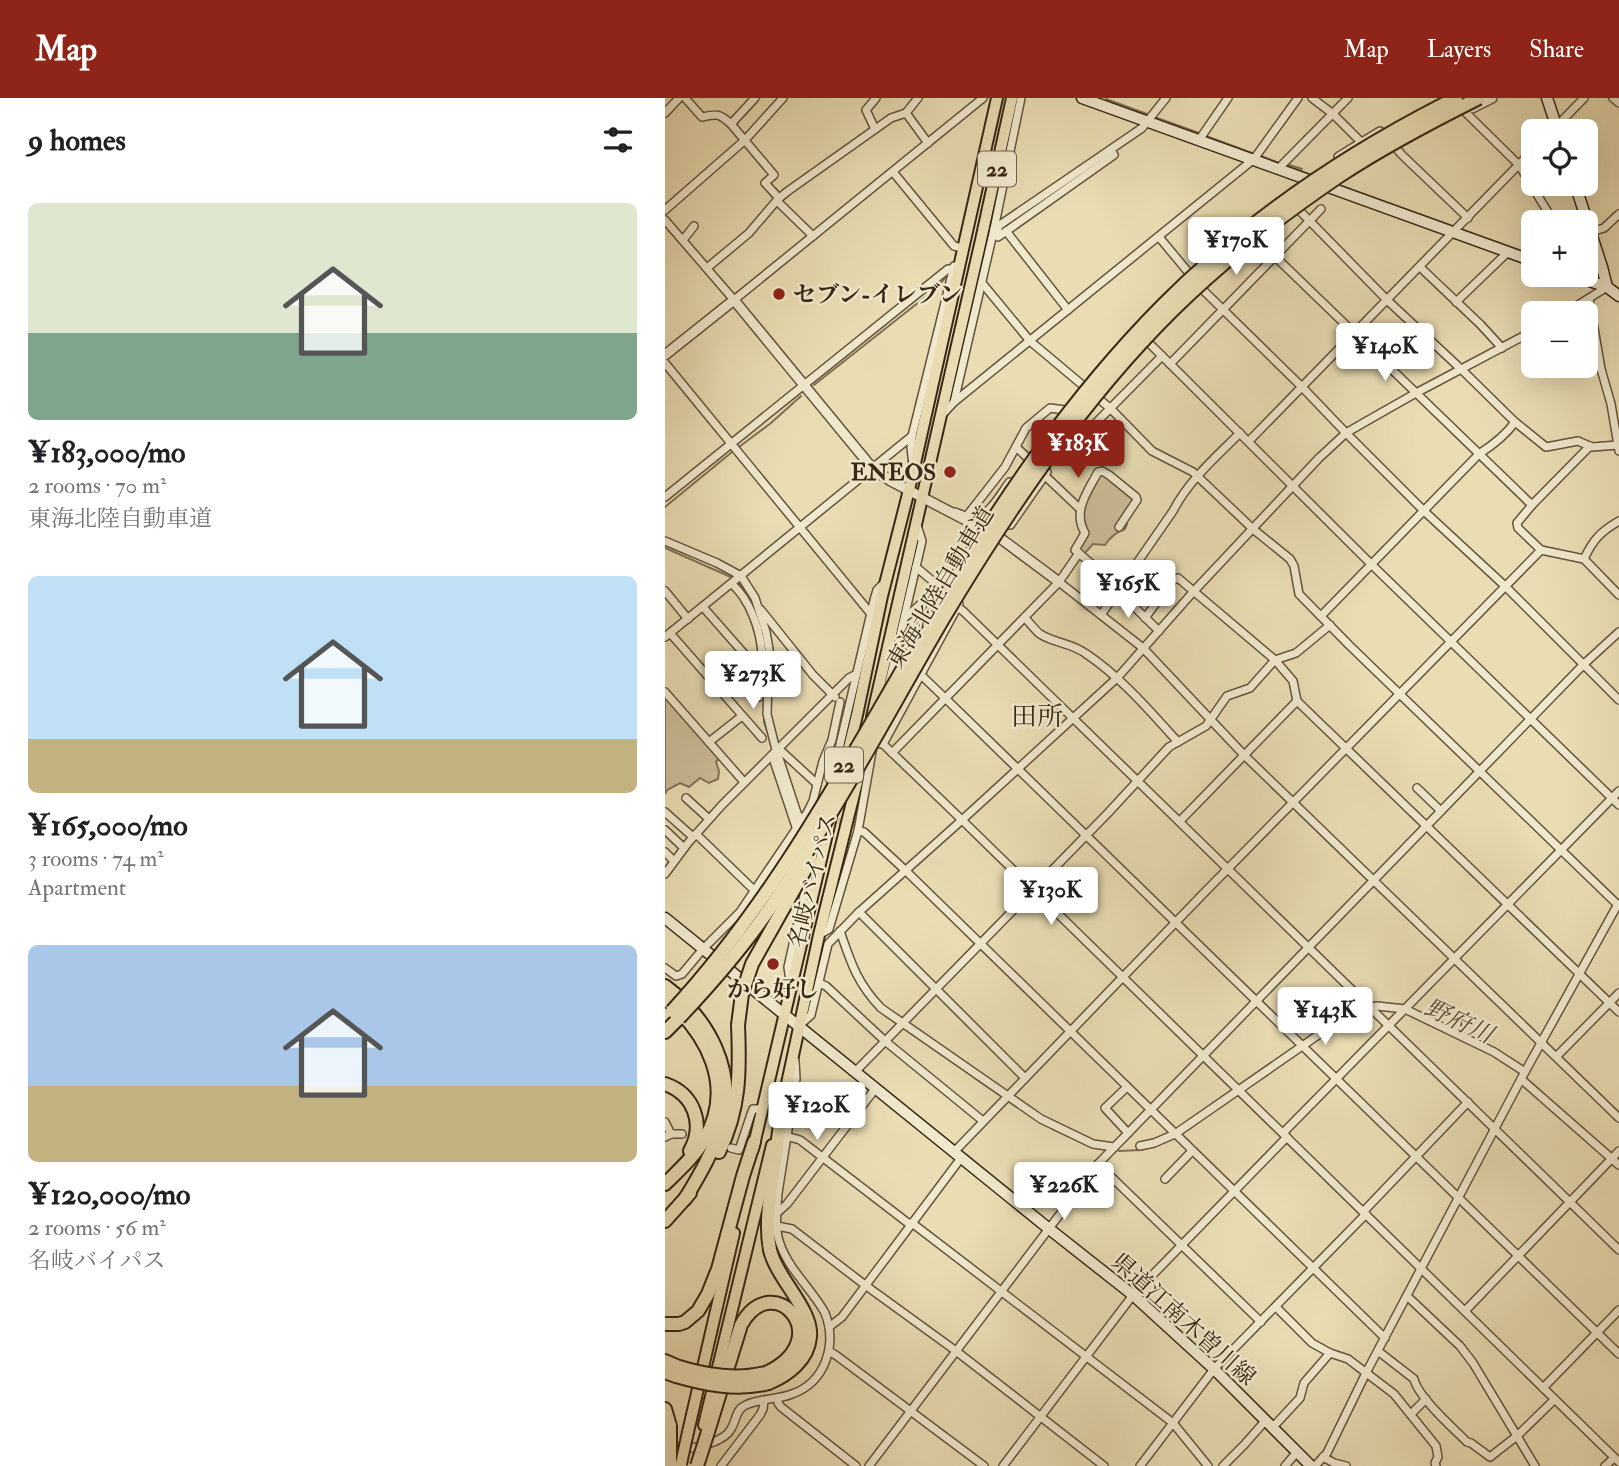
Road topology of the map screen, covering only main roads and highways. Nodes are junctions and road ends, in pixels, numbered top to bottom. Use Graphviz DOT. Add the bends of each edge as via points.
graph roads {
  1 [pos="997,98"];
  2 [pos="1012,98"];
  3 [pos="1083,98"];
  4 [pos="1456,98"];
  5 [pos="1479,98"];
  6 [pos="1547,98"];
  7 [pos="1552,119"];
  8 [pos="1579,196"];
  9 [pos="1521,257"];
  10 [pos="1598,283"];
  11 [pos="1607,287"];
  12 [pos="1619,296"];
  13 [pos="887,715"];
  14 [pos="665,918"];
  15 [pos="665,986"];
  16 [pos="669,1010"];
  17 [pos="784,1015"];
  18 [pos="798,1027"];
  19 [pos="665,1032"];
  20 [pos="665,1084"];
  21 [pos="784,1094"];
  22 [pos="754,1142"];
  23 [pos="666,1183"];
  24 [pos="685,1199"];
  25 [pos="665,1221"];
  26 [pos="665,1324"];
  27 [pos="665,1361"];
  28 [pos="673,1371"];
  29 [pos="767,1378"];
  30 [pos="665,1409"];
  31 [pos="704,1435"];
  32 [pos="675,1465"];
  33 [pos="696,1466"];
  34 [pos="1313,1466"];
  1 -- 17 [label="highway, 名岐バイパス / 22"];
  2 -- 18 [label="highway, 名岐バイパス / 22"];
  3 -- 9 [label="main road"];
  4 -- 16 [label="highway, 東海北陸自動車道, bridge" via="1377,139 1246,231 1162,306 1109,364 998,511 807,833 749,918"];
  5 -- 13 [label="highway, 東海北陸自動車道, bridge" via="1340,176 1252,239 1173,311 1099,392 1037,474"];
  6 -- 7 [label="main road"];
  8 -- 11 [label="main road"];
  10 -- 11 [label="main road"];
  11 -- 12 [label="main road"];
  13 -- 16 [label="highway, 東海北陸自動車道, bridge" via="815,839 740,949"];
  13 -- 24 [label="highway, bridge" via="752,964 738,1025 739,1083 733,1120 712,1165"];
  14 -- 17 [label="main road, 県道江南木曽川線"];
  15 -- 24 [label="highway" via="704,1026 719,1054 725,1082 721,1126"];
  16 -- 19 [label="highway, 東海北陸自動車道"];
  16 -- 23 [label="highway" via="689,1020 706,1045 717,1086 715,1112 706,1137"];
  17 -- 18 [label="main road, 県道江南木曽川線"];
  17 -- 22 [label="highway, 名岐バイパス / 22"];
  18 -- 21 [label="highway, 名岐バイパス / 22"];
  18 -- 34 [label="main road, 県道江南木曽川線" via="1133,1295"];
  20 -- 23 [label="highway" via="688,1099 697,1127 693,1145"];
  21 -- 29 [label="highway" via="770,1195 770,1247 777,1268 807,1317 811,1336 798,1364 789,1372"];
  21 -- 31 [label="highway, 名岐バイパス / 22"];
  22 -- 26 [label="highway" via="708,1294 685,1322"];
  22 -- 32 [label="highway, 名岐バイパス / 22, bridge" via="688,1432"];
  24 -- 25 [label="highway"];
  27 -- 28 [label="highway"];
  28 -- 29 [label="highway, bridge" via="703,1384 734,1388"];
  29 -- 31 [label="highway" via="790,1357 800,1332 788,1308 770,1302 757,1306 741,1325"];
  30 -- 32 [label="highway, bridge"];
  31 -- 33 [label="highway, bridge"];
}
